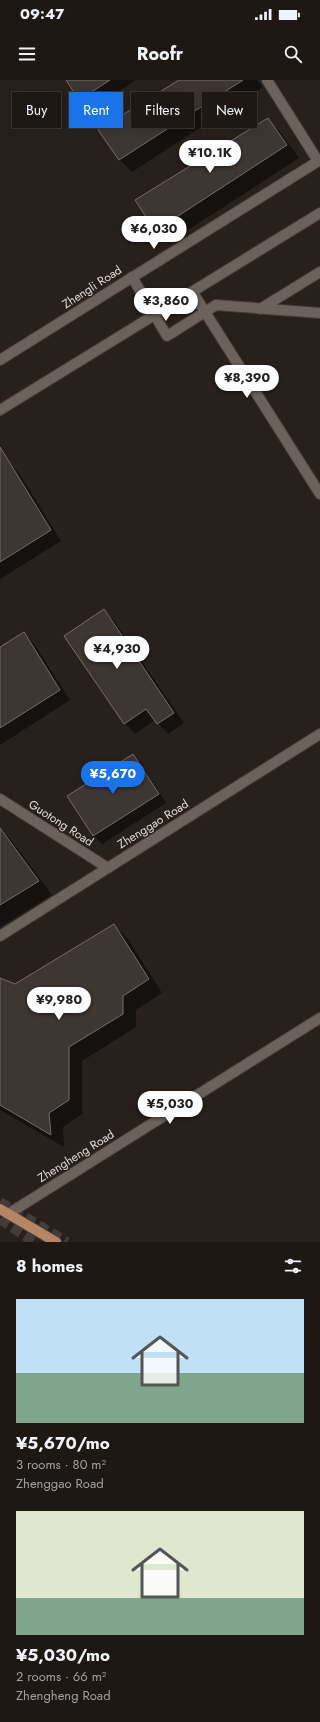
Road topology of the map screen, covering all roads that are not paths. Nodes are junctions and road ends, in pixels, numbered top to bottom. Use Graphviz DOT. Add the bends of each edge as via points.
graph roads {
  1 [pos="267,80"];
  2 [pos="319,160"];
  3 [pos="320,213"];
  4 [pos="320,272"];
  5 [pos="132,277"];
  6 [pos="193,293"];
  7 [pos="260,309"];
  8 [pos="205,313"];
  9 [pos="320,314"];
  10 [pos="156,315"];
  11 [pos="0,360"];
  12 [pos="0,410"];
  13 [pos="320,494"];
  14 [pos="320,734"];
  15 [pos="0,799"];
  16 [pos="108,868"];
  17 [pos="0,936"];
  18 [pos="320,1018"];
  19 [pos="4,1212"];
  20 [pos="56,1242"];
  1 -- 2 [label="street"];
  2 -- 5 [label="street, Zhengli Road"];
  3 -- 6 [label="street"];
  4 -- 7 [label="street"];
  5 -- 10 [label="street"];
  5 -- 11 [label="street, Zhengli Road"];
  6 -- 8 [label="street"];
  6 -- 10 [label="street"];
  7 -- 8 [label="street" via="216,305"];
  7 -- 9 [label="street"];
  8 -- 10 [label="street" via="168,336"];
  8 -- 13 [label="street"];
  10 -- 12 [label="street"];
  14 -- 16 [label="street, Zhenggao Road"];
  15 -- 16 [label="street, Guotong Road"];
  16 -- 17 [label="street, Zhenggao Road"];
  18 -- 19 [label="street, Zhengheng Road"];
  19 -- 20 [label="main road"];
}
